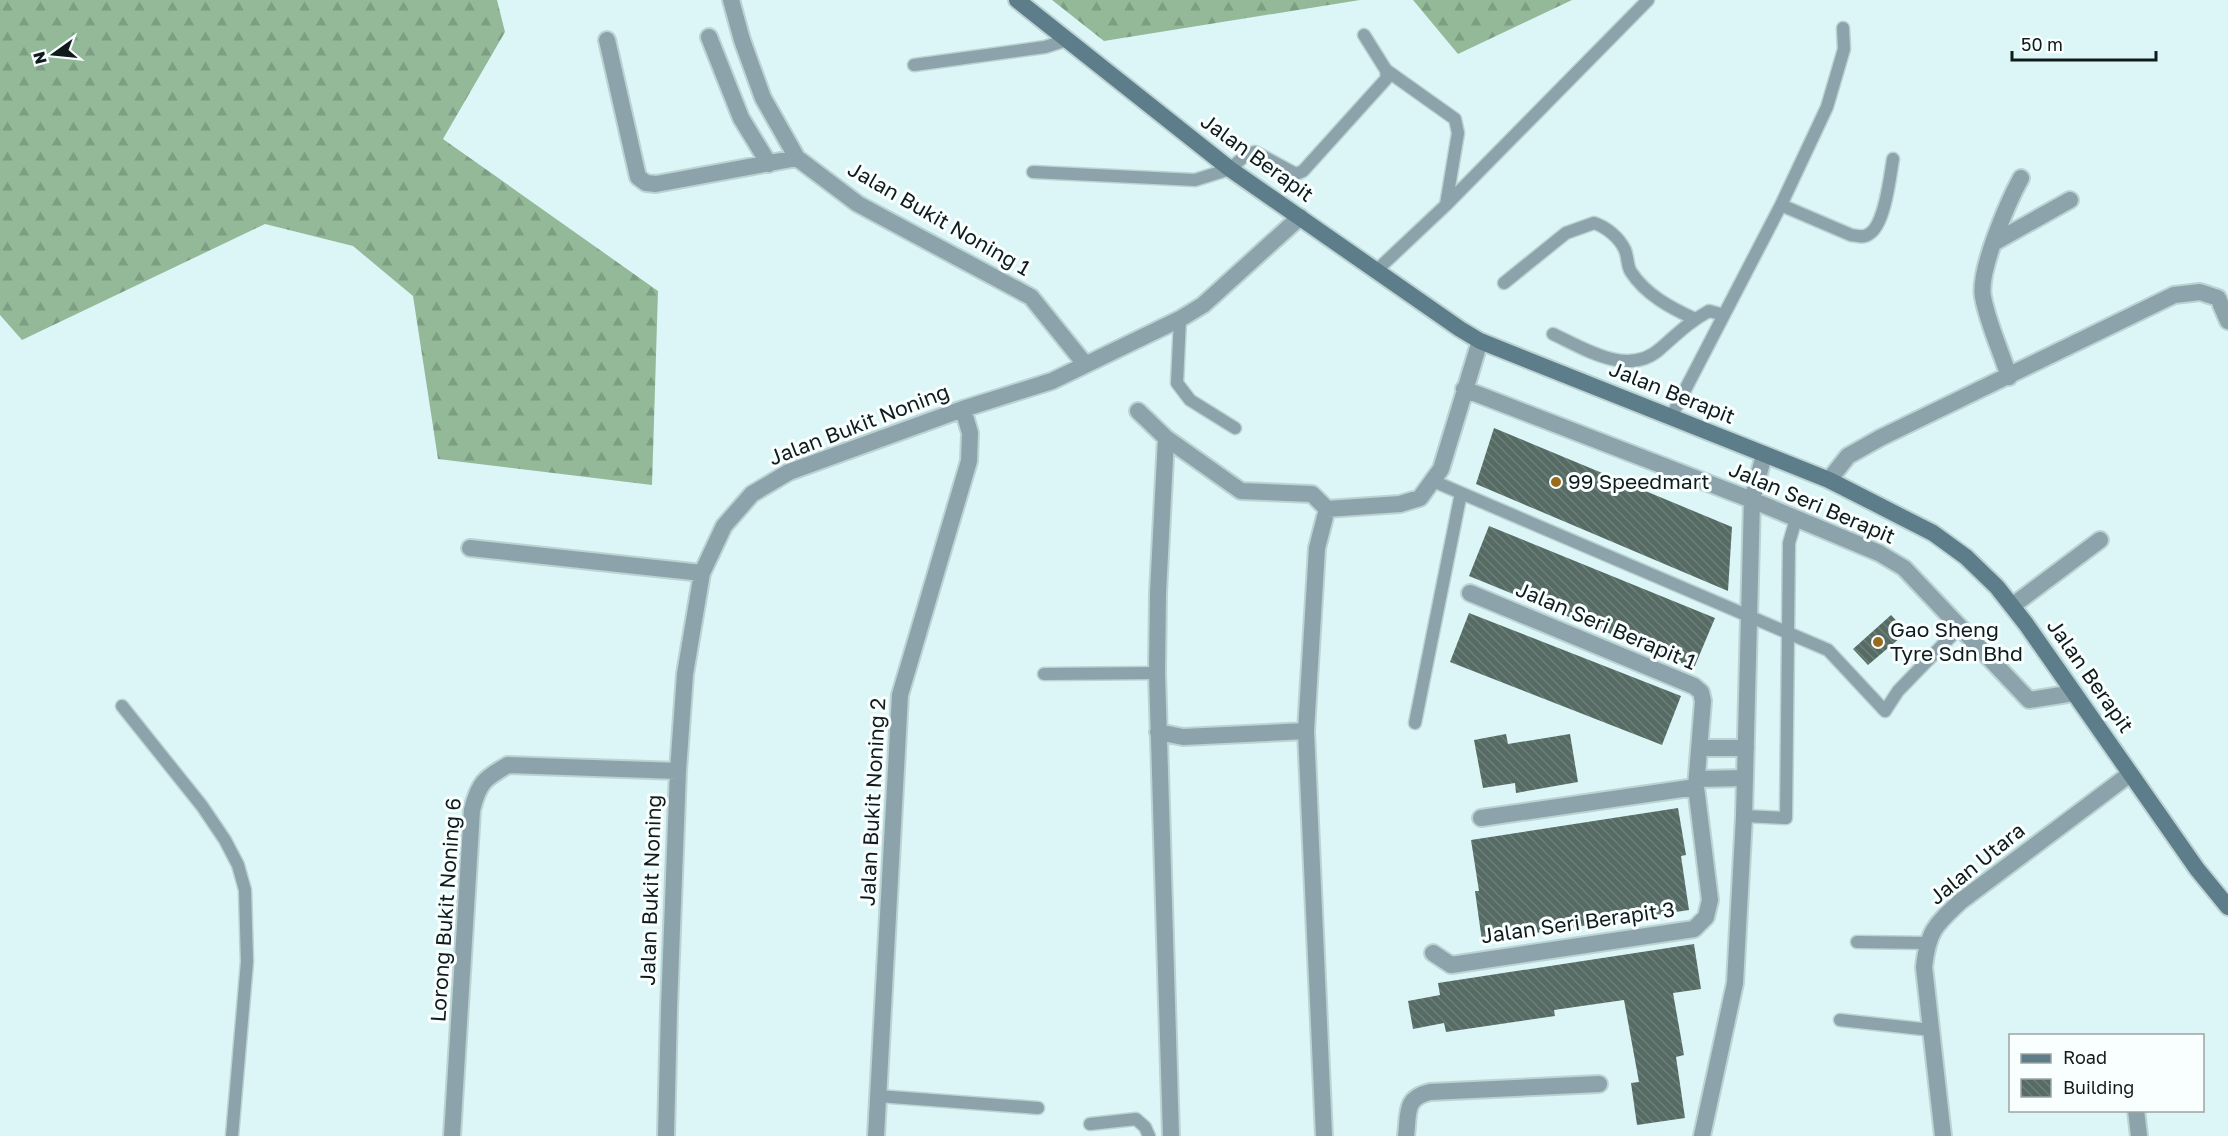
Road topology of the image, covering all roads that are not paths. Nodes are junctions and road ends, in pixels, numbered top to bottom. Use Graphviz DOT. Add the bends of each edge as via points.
graph roads {
  1 [pos="731,0"];
  2 [pos="1017,0"];
  3 [pos="1648,0"];
  4 [pos="1843,28"];
  5 [pos="1364,36"];
  6 [pos="709,37"];
  7 [pos="607,40"];
  8 [pos="1067,40"];
  9 [pos="914,65"];
  10 [pos="1386,70"];
  11 [pos="797,158"];
  12 [pos="1893,159"];
  13 [pos="769,164"];
  14 [pos="1230,169"];
  15 [pos="1033,172"];
  16 [pos="2021,178"];
  17 [pos="2070,200"];
  18 [pos="1446,205"];
  19 [pos="1782,205"];
  20 [pos="1300,217"];
  21 [pos="1995,243"];
  22 [pos="1377,270"];
  23 [pos="1504,284"];
  24 [pos="1724,315"];
  25 [pos="1695,319"];
  26 [pos="1180,320"];
  27 [pos="2228,321"];
  28 [pos="1553,334"];
  29 [pos="1480,341"];
  30 [pos="1085,364"];
  31 [pos="2009,377"];
  32 [pos="1464,389"];
  33 [pos="963,409"];
  34 [pos="1138,411"];
  35 [pos="1671,417"];
  36 [pos="1235,428"];
  37 [pos="1166,438"];
  38 [pos="1764,455"];
  39 [pos="1829,480"];
  40 [pos="1433,481"];
  41 [pos="1461,493"];
  42 [pos="1752,500"];
  43 [pos="1327,509"];
  44 [pos="1796,519"];
  45 [pos="2100,540"];
  46 [pos="470,548"];
  47 [pos="702,573"];
  48 [pos="1470,593"];
  49 [pos="2012,606"];
  50 [pos="1749,616"];
  51 [pos="1960,627"];
  52 [pos="1788,633"];
  53 [pos="1157,673"];
  54 [pos="1044,674"];
  55 [pos="2074,693"];
  56 [pos="122,706"];
  57 [pos="1415,723"];
  58 [pos="1306,731"];
  59 [pos="1158,732"];
  60 [pos="1700,748"];
  61 [pos="1746,748"];
  62 [pos="678,771"];
  63 [pos="2130,774"];
  64 [pos="1745,778"];
  65 [pos="1696,783"];
  66 [pos="1744,816"];
  67 [pos="1481,818"];
  68 [pos="2228,907"];
  69 [pos="1857,942"];
  70 [pos="1927,943"];
  71 [pos="1433,953"];
  72 [pos="1840,1020"];
  73 [pos="1931,1030"];
  74 [pos="1599,1084"];
  75 [pos="878,1095"];
  76 [pos="1038,1108"];
  77 [pos="2136,1112"];
  78 [pos="1090,1124"];
  79 [pos="232,1136"];
  80 [pos="452,1136"];
  81 [pos="666,1136"];
  82 [pos="876,1136"];
  83 [pos="1149,1136"];
  84 [pos="1172,1136"];
  85 [pos="1324,1136"];
  86 [pos="1406,1136"];
  87 [pos="1702,1136"];
  88 [pos="1942,1136"];
  89 [pos="2139,1136"];
  1 -- 11 [label="street" via="763,98"];
  2 -- 8 [label="main road, Jalan Berapit"];
  3 -- 18 [label="lane"];
  4 -- 19 [label="lane" via="1844,49 1827,107"];
  5 -- 10 [label="lane"];
  6 -- 13 [label="street" via="741,118"];
  7 -- 13 [label="street" via="638,177 656,184"];
  8 -- 9 [label="lane" via="1045,47"];
  8 -- 14 [label="main road, Jalan Berapit"];
  10 -- 14 [label="lane" via="1387,78 1303,171 1296,174 1255,153 1247,154"];
  10 -- 18 [label="lane" via="1455,119 1458,133"];
  11 -- 13 [label="street"];
  11 -- 30 [label="street, Jalan Bukit Noning 1" via="858,204 1031,297"];
  12 -- 19 [label="lane" via="1881,219 1870,234 1851,235"];
  14 -- 15 [label="lane" via="1195,180"];
  14 -- 20 [label="main road, Jalan Berapit"];
  16 -- 21 [label="street"];
  17 -- 21 [label="street"];
  18 -- 22 [label="lane"];
  19 -- 24 [label="lane"];
  20 -- 22 [label="main road, Jalan Berapit"];
  20 -- 26 [label="street, Jalan Bukit Noning" via="1203,305"];
  21 -- 31 [label="street" via="1983,276 1983,296"];
  22 -- 29 [label="main road, Jalan Berapit"];
  23 -- 25 [label="lane" via="1566,233 1594,223 1617,239 1625,250 1629,270 1641,285 1670,307"];
  24 -- 25 [label="lane" via="1709,311"];
  24 -- 35 [label="lane"];
  25 -- 28 [label="lane" via="1660,350 1629,361 1609,360"];
  26 -- 30 [label="street, Jalan Bukit Noning"];
  26 -- 36 [label="lane" via="1177,383 1190,400"];
  27 -- 31 [label="street" via="2218,298 2200,292 2174,295"];
  29 -- 32 [label="street"];
  29 -- 35 [label="main road, Jalan Berapit"];
  30 -- 33 [label="street, Jalan Bukit Noning" via="1052,381"];
  31 -- 39 [label="street" via="1848,456"];
  32 -- 40 [label="street" via="1441,470"];
  32 -- 42 [label="street, Jalan Seri Berapit"];
  33 -- 47 [label="street, Jalan Bukit Noning" via="789,472 752,494 724,526"];
  33 -- 75 [label="street, Jalan Bukit Noning 2" via="970,433 969,461 900,695"];
  34 -- 37 [label="street"];
  35 -- 38 [label="main road, Jalan Berapit"];
  37 -- 43 [label="street" via="1241,490 1311,494"];
  37 -- 53 [label="street"];
  38 -- 39 [label="main road, Jalan Berapit"];
  38 -- 42 [label="street"];
  39 -- 49 [label="main road, Jalan Berapit" via="1933,533 1966,558"];
  40 -- 41 [label="lane"];
  40 -- 43 [label="street" via="1420,498 1400,504"];
  41 -- 50 [label="lane"];
  41 -- 57 [label="lane"];
  42 -- 44 [label="street, Jalan Seri Berapit"];
  42 -- 50 [label="street"];
  43 -- 58 [label="street" via="1317,548"];
  44 -- 51 [label="street, Jalan Seri Berapit" via="1879,553 1904,568"];
  44 -- 52 [label="lane" via="1789,543"];
  45 -- 49 [label="street"];
  46 -- 47 [label="street"];
  47 -- 62 [label="street, Jalan Bukit Noning" via="685,674"];
  48 -- 60 [label="street, Jalan Seri Berapit 1" via="1694,686 1703,700"];
  49 -- 55 [label="main road, Jalan Berapit"];
  50 -- 52 [label="lane"];
  50 -- 61 [label="street"];
  51 -- 52 [label="lane" via="1898,691 1885,711 1828,650"];
  51 -- 55 [label="street, Jalan Seri Berapit" via="2029,700"];
  52 -- 66 [label="lane" via="1786,818"];
  53 -- 54 [label="lane"];
  53 -- 59 [label="street"];
  55 -- 63 [label="main road, Jalan Berapit"];
  56 -- 79 [label="lane" via="225,840 245,890 247,962"];
  58 -- 59 [label="street" via="1183,737"];
  58 -- 85 [label="street"];
  59 -- 84 [label="street"];
  60 -- 61 [label="street"];
  60 -- 65 [label="street, Jalan Seri Berapit 1"];
  61 -- 64 [label="street"];
  62 -- 80 [label="street, Lorong Bukit Noning 6" via="508,765 490,775 478,788 472,810"];
  62 -- 81 [label="street, Jalan Bukit Noning"];
  63 -- 68 [label="main road, Jalan Berapit"];
  63 -- 70 [label="street, Jalan Utara" via="1961,901 1939,921"];
  64 -- 65 [label="street"];
  64 -- 66 [label="street"];
  65 -- 67 [label="street"];
  65 -- 71 [label="street, Jalan Seri Berapit 3" via="1710,900 1706,916 1694,929 1451,965"];
  66 -- 87 [label="street" via="1735,983"];
  69 -- 70 [label="lane"];
  70 -- 73 [label="street, Jalan Utara" via="1924,966"];
  72 -- 73 [label="lane"];
  73 -- 88 [label="street, Jalan Utara"];
  74 -- 86 [label="street" via="1417,1095 1411,1102"];
  75 -- 76 [label="lane"];
  75 -- 82 [label="street, Jalan Bukit Noning 2"];
  77 -- 89 [label="street"];
  78 -- 83 [label="lane" via="1136,1119"];
}
